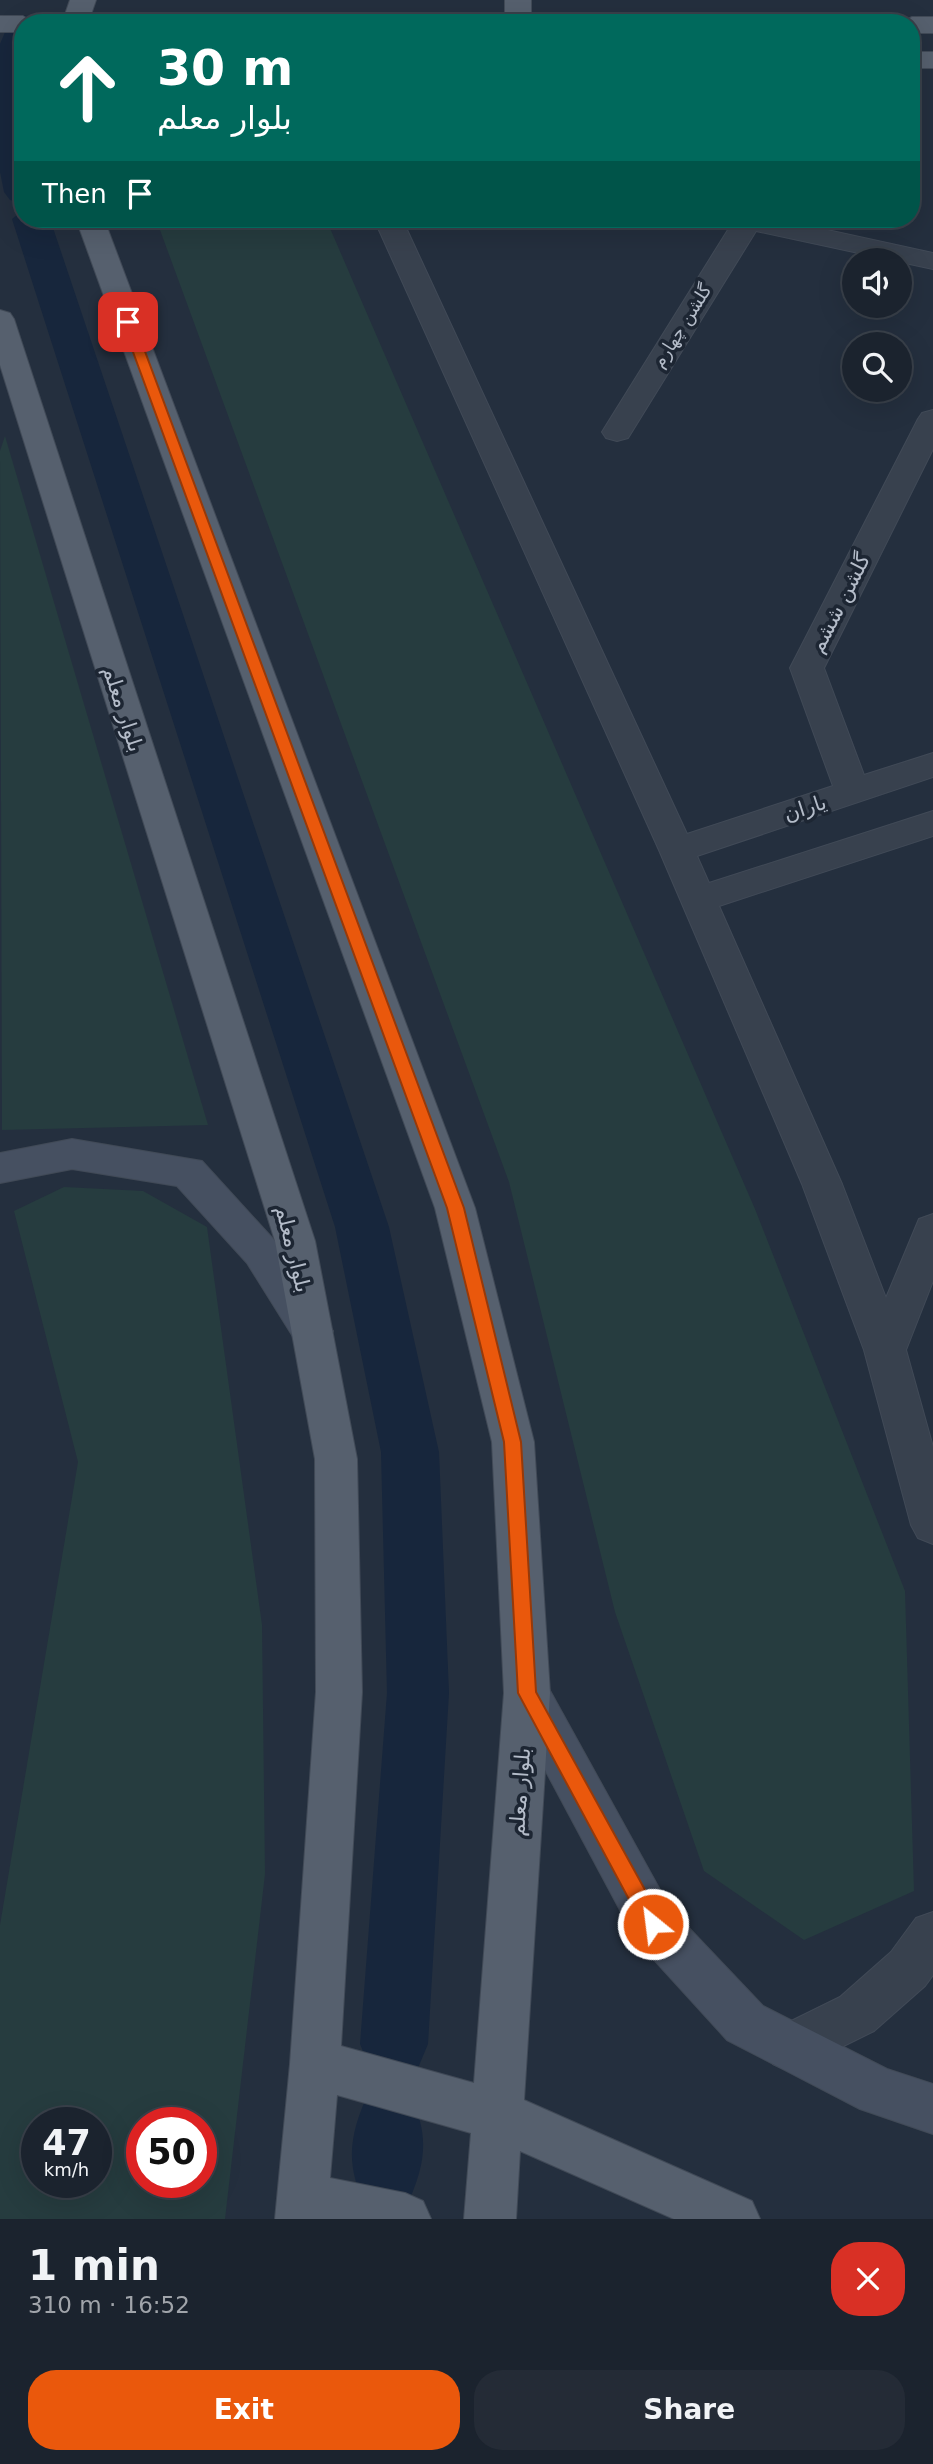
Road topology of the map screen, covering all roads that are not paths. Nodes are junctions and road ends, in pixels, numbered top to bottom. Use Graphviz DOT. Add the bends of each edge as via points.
graph roads {
  1 [pos="93,228"];
  2 [pos="392,228"];
  3 [pos="741,228"];
  4 [pos="786,228"];
  5 [pos="933,261"];
  6 [pos="2,336"];
  7 [pos="933,419"];
  8 [pos="617,432"];
  9 [pos="933,765"];
  10 [pos="853,792"];
  11 [pos="933,823"];
  12 [pos="677,850"];
  13 [pos="698,901"];
  14 [pos="0,1168"];
  15 [pos="933,1230"];
  16 [pos="313,1333"];
  17 [pos="885,1350"];
  18 [pos="933,1525"];
  19 [pos="527,1693"];
  20 [pos="933,1935"];
  21 [pos="791,2047"];
  22 [pos="315,2064"];
  23 [pos="933,2109"];
  24 [pos="498,2115"];
  25 [pos="302,2208"];
  26 [pos="405,2219"];
  27 [pos="490,2219"];
  28 [pos="734,2219"];
  1 -- 19 [label="main road, بلوار معلم" via="455,1208 513,1442"];
  2 -- 12 [label="street"];
  3 -- 8 [label="street, گلشن چهارم"];
  4 -- 5 [label="street"];
  6 -- 16 [label="main road, بلوار معلم" via="295,1241"];
  7 -- 10 [label="street, گلشن ششم" via="807,668"];
  9 -- 10 [label="street, یاران"];
  10 -- 12 [label="street, یاران"];
  11 -- 13 [label="street"];
  12 -- 13 [label="street"];
  13 -- 17 [label="street" via="822,1184"];
  14 -- 16 [label="main road" via="72,1154 188,1172 261,1252"];
  15 -- 17 [label="street"];
  16 -- 22 [label="main road, بلوار معلم" via="336,1460 339,1678"];
  17 -- 18 [label="street"];
  19 -- 21 [label="main road" via="653,1924 745,2023"];
  19 -- 24 [label="main road, بلوار معلم"];
  20 -- 21 [label="street" via="908,1969 857,2014"];
  21 -- 23 [label="main road" via="878,2091"];
  22 -- 24 [label="main road"];
  22 -- 25 [label="main road, بلوار معلم"];
  24 -- 27 [label="main road, بلوار معلم"];
  24 -- 28 [label="main road"];
  25 -- 26 [label="main road"];
}
